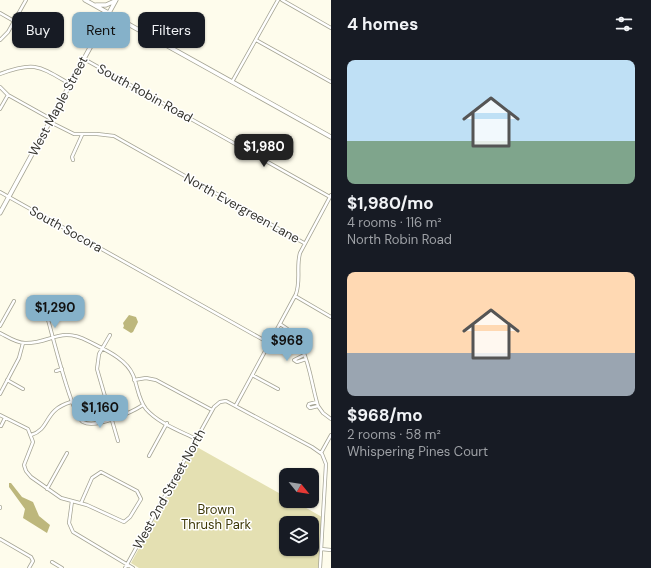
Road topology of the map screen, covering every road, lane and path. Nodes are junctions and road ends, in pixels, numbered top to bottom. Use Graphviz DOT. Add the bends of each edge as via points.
graph roads {
  1 [pos="26,0"];
  2 [pos="85,0"];
  3 [pos="116,0"];
  4 [pos="278,0"];
  5 [pos="282,0"];
  6 [pos="94,5"];
  7 [pos="19,12"];
  8 [pos="106,12"];
  9 [pos="109,12"];
  10 [pos="0,13"];
  11 [pos="12,20"];
  12 [pos="12,25"];
  13 [pos="130,25"];
  14 [pos="331,28"];
  15 [pos="0,40"];
  16 [pos="256,40"];
  17 [pos="89,48"];
  18 [pos="83,59"];
  19 [pos="0,74"];
  20 [pos="232,82"];
  21 [pos="331,82"];
  22 [pos="70,84"];
  23 [pos="0,87"];
  24 [pos="8,95"];
  25 [pos="0,109"];
  26 [pos="50,120"];
  27 [pos="82,135"];
  28 [pos="331,137"];
  29 [pos="73,160"];
  30 [pos="0,192"];
  31 [pos="330,196"];
  32 [pos="9,197"];
  33 [pos="0,213"];
  34 [pos="304,243"];
  35 [pos="295,296"];
  36 [pos="14,301"];
  37 [pos="47,316"];
  38 [pos="330,316"];
  39 [pos="280,324"];
  40 [pos="0,326"];
  41 [pos="0,333"];
  42 [pos="110,335"];
  43 [pos="53,337"];
  44 [pos="23,343"];
  45 [pos="269,343"];
  46 [pos="102,349"];
  47 [pos="304,355"];
  48 [pos="306,360"];
  49 [pos="62,369"];
  50 [pos="56,371"];
  51 [pos="252,375"];
  52 [pos="7,380"];
  53 [pos="134,380"];
  54 [pos="23,389"];
  55 [pos="278,389"];
  56 [pos="0,394"];
  57 [pos="71,402"];
  58 [pos="317,402"];
  59 [pos="236,404"];
  60 [pos="143,405"];
  61 [pos="318,406"];
  62 [pos="212,410"];
  63 [pos="0,415"];
  64 [pos="5,418"];
  65 [pos="111,419"];
  66 [pos="331,419"];
  67 [pos="167,423"];
  68 [pos="1,426"];
  69 [pos="331,434"];
  70 [pos="31,435"];
  71 [pos="196,439"];
  72 [pos="118,441"];
  73 [pos="67,453"];
  74 [pos="321,453"];
  75 [pos="149,456"];
  76 [pos="47,489"];
  77 [pos="72,501"];
  78 [pos="81,503"];
  79 [pos="0,539"];
  80 [pos="322,549"];
  81 [pos="331,550"];
  82 [pos="52,562"];
  83 [pos="127,564"];
  84 [pos="29,568"];
  85 [pos="62,568"];
  86 [pos="125,568"];
  87 [pos="134,568"];
  88 [pos="320,568"];
  1 -- 7 [label="street"];
  2 -- 6 [label="main road"];
  3 -- 6 [label="main road" via="106,5"];
  3 -- 9 [label="main road, West Maple Street"];
  4 -- 16 [label="street"];
  5 -- 14 [label="street"];
  6 -- 8 [label="main road"];
  10 -- 11 [label="street"];
  12 -- 15 [label="street"];
  13 -- 20 [label="main road"];
  16 -- 20 [label="street"];
  16 -- 21 [label="street"];
  17 -- 18 [label="main road, West Maple Street"];
  18 -- 22 [label="main road, West Maple Street"];
  18 -- 31 [label="street, South Robin Road"];
  19 -- 22 [label="street" via="29,65 44,69"];
  20 -- 28 [label="main road"];
  22 -- 26 [label="main road, West Maple Street"];
  23 -- 24 [label="street, North Evergreen Lane"];
  24 -- 25 [label="street"];
  24 -- 26 [label="street, North Evergreen Lane"];
  26 -- 27 [label="street, North Evergreen Lane" via="70,133"];
  26 -- 32 [label="main road, West Maple Street"];
  27 -- 29 [label="street"];
  27 -- 34 [label="street, North Evergreen Lane" via="114,136"];
  30 -- 32 [label="street, South Socora"];
  31 -- 34 [label="street"];
  32 -- 33 [label="main road, West Maple Street"];
  32 -- 45 [label="street, South Socora"];
  34 -- 35 [label="street" via="298,258 299,284"];
  35 -- 38 [label="street"];
  35 -- 39 [label="street"];
  36 -- 40 [label="street"];
  37 -- 43 [label="street"];
  39 -- 45 [label="street"];
  39 -- 47 [label="street" via="298,339"];
  41 -- 44 [label="street"];
  42 -- 46 [label="street"];
  43 -- 44 [label="street"];
  43 -- 46 [label="street" via="61,334 75,336"];
  43 -- 49 [label="street"];
  44 -- 52 [label="street" via="19,358"];
  45 -- 51 [label="street"];
  46 -- 53 [label="street" via="124,363"];
  46 -- 65 [label="street" via="97,369"];
  47 -- 48 [label="street"];
  47 -- 48 [label="street" via="294,360"];
  48 -- 58 [label="street"];
  49 -- 50 [label="street"];
  49 -- 57 [label="street"];
  51 -- 55 [label="street"];
  51 -- 59 [label="street"];
  52 -- 54 [label="street"];
  52 -- 56 [label="street"];
  53 -- 60 [label="street"];
  53 -- 62 [label="street" via="156,380"];
  57 -- 65 [label="street" via="77,418 82,422 89,424"];
  57 -- 70 [label="street" via="58,407 40,431"];
  58 -- 61 [label="street"];
  58 -- 61 [label="street" via="308,406"];
  59 -- 62 [label="street" via="223,401 216,404"];
  59 -- 74 [label="street"];
  60 -- 65 [label="street" via="130,413"];
  60 -- 67 [label="street" via="150,413"];
  61 -- 66 [label="street"];
  62 -- 71 [label="street, West 2nd Street North"];
  63 -- 64 [label="street"];
  64 -- 68 [label="street"];
  64 -- 70 [label="street" via="23,426"];
  65 -- 72 [label="street"];
  67 -- 71 [label="street"];
  67 -- 75 [label="street"];
  69 -- 74 [label="street"];
  70 -- 76 [label="street" via="32,445 25,461 25,470"];
  71 -- 83 [label="street, West 2nd Street North"];
  73 -- 76 [label="street"];
  74 -- 80 [label="street" via="326,459"];
  76 -- 77 [label="street" via="61,498"];
  77 -- 78 [label="street"];
  77 -- 83 [label="street" via="69,523 73,532"];
  78 -- 78 [label="street" via="92,478 97,473 104,472 140,493 140,499 127,521 120,521"];
  79 -- 84 [label="street" via="32,559"];
  80 -- 81 [label="street"];
  80 -- 88 [label="street"];
  82 -- 85 [label="street"];
  83 -- 86 [label="street, West 2nd Street North"];
  83 -- 87 [label="street"];
}
